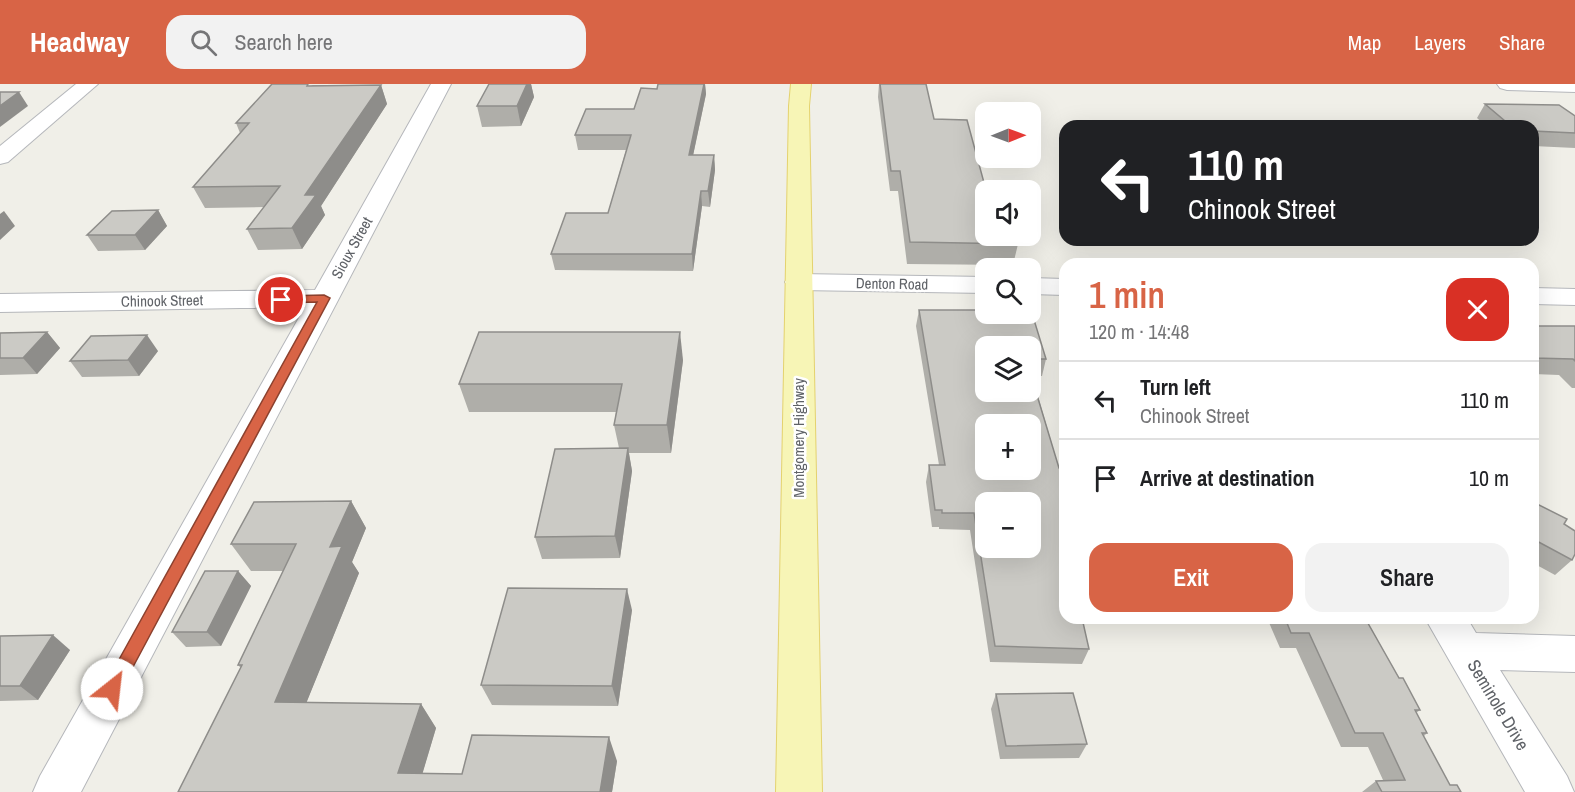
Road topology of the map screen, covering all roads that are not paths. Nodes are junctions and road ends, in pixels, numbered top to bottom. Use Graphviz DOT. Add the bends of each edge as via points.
graph roads {
  1 [pos="87,84"];
  2 [pos="441,84"];
  3 [pos="801,84"];
  4 [pos="1507,84"];
  5 [pos="1575,86"];
  6 [pos="0,157"];
  7 [pos="799,282"];
  8 [pos="975,285"];
  9 [pos="1041,286"];
  10 [pos="1059,287"];
  11 [pos="1539,296"];
  12 [pos="1575,297"];
  13 [pos="324,298"];
  14 [pos="0,303"];
  15 [pos="1455,634"];
  16 [pos="1575,654"];
  17 [pos="56,792"];
  18 [pos="799,792"];
  19 [pos="1551,792"];
  1 -- 6 [label="street"];
  2 -- 13 [label="street, Sioux Street"];
  3 -- 7 [label="main road, Montgomery Highway"];
  4 -- 5 [label="street"];
  7 -- 8 [label="street, Denton Road"];
  7 -- 18 [label="main road, Montgomery Highway"];
  9 -- 10 [label="street"];
  11 -- 12 [label="street"];
  13 -- 14 [label="street, Chinook Street"];
  13 -- 17 [label="street, Sioux Street"];
  15 -- 16 [label="street"];
  15 -- 19 [label="street, Seminole Drive"];
}
